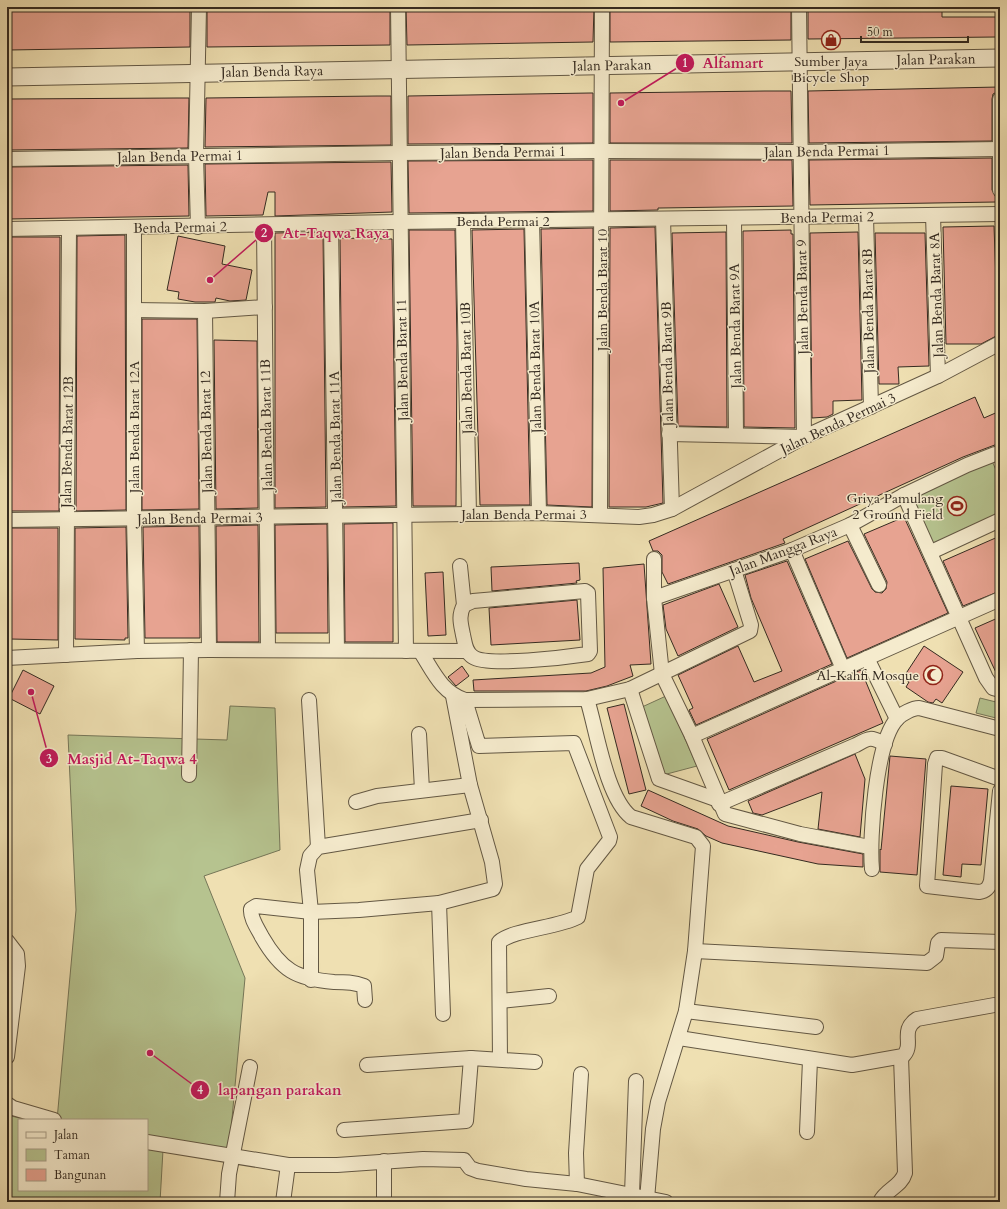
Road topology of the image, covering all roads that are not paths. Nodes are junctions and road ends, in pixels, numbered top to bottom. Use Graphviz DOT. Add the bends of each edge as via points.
graph roads {
  1 [pos="199,7"];
  2 [pos="398,7"];
  3 [pos="602,7"];
  4 [pos="799,7"];
  5 [pos="1000,58"];
  6 [pos="800,60"];
  7 [pos="603,65"];
  8 [pos="536,67"];
  9 [pos="399,68"];
  10 [pos="196,73"];
  11 [pos="7,77"];
  12 [pos="1000,99"];
  13 [pos="1000,149"];
  14 [pos="603,151"];
  15 [pos="800,152"];
  16 [pos="400,153"];
  17 [pos="196,156"];
  18 [pos="7,159"];
  19 [pos="1000,190"];
  20 [pos="1000,214"];
  21 [pos="933,215"];
  22 [pos="866,216"];
  23 [pos="801,217"];
  24 [pos="734,218"];
  25 [pos="663,219"];
  26 [pos="602,220"];
  27 [pos="463,221"];
  28 [pos="532,221"];
  29 [pos="400,222"];
  30 [pos="331,224"];
  31 [pos="264,225"];
  32 [pos="134,227"];
  33 [pos="198,227"];
  34 [pos="69,228"];
  35 [pos="7,229"];
  36 [pos="265,307"];
  37 [pos="134,310"];
  38 [pos="205,311"];
  39 [pos="1000,343"];
  40 [pos="938,376"];
  41 [pos="871,407"];
  42 [pos="669,434"];
  43 [pos="736,434"];
  44 [pos="804,437"];
  45 [pos="996,456"];
  46 [pos="904,495"];
  47 [pos="672,509"];
  48 [pos="539,513"];
  49 [pos="404,514"];
  50 [pos="469,514"];
  51 [pos="600,514"];
  52 [pos="336,516"];
  53 [pos="267,518"];
  54 [pos="134,519"];
  55 [pos="207,519"];
  56 [pos="7,520"];
  57 [pos="66,520"];
  58 [pos="1000,520"];
  59 [pos="850,525"];
  60 [pos="792,550"];
  61 [pos="930,552"];
  62 [pos="654,559"];
  63 [pos="460,566"];
  64 [pos="734,570"];
  65 [pos="878,585"];
  66 [pos="654,598"];
  67 [pos="1000,599"];
  68 [pos="464,606"];
  69 [pos="960,616"];
  70 [pos="191,650"];
  71 [pos="208,650"];
  72 [pos="268,650"];
  73 [pos="337,650"];
  74 [pos="467,650"];
  75 [pos="137,651"];
  76 [pos="406,651"];
  77 [pos="420,651"];
  78 [pos="66,655"];
  79 [pos="7,658"];
  80 [pos="867,658"];
  81 [pos="843,669"];
  82 [pos="662,674"];
  83 [pos="993,678"];
  84 [pos="630,689"];
  85 [pos="1000,690"];
  86 [pos="459,698"];
  87 [pos="587,699"];
  88 [pos="309,700"];
  89 [pos="897,719"];
  90 [pos="1000,729"];
  91 [pos="419,734"];
  92 [pos="692,736"];
  93 [pos="885,744"];
  94 [pos="189,775"];
  95 [pos="1000,779"];
  96 [pos="470,785"];
  97 [pos="422,790"];
  98 [pos="1000,791"];
  99 [pos="356,802"];
  100 [pos="719,802"];
  101 [pos="481,820"];
  102 [pos="318,847"];
  103 [pos="870,847"];
  104 [pos="872,869"];
  105 [pos="439,903"];
  106 [pos="311,912"];
  107 [pos="7,941"];
  108 [pos="1000,942"];
  109 [pos="695,951"];
  110 [pos="311,980"];
  111 [pos="549,996"];
  112 [pos="365,1000"];
  113 [pos="501,1000"];
  114 [pos="1000,1004"];
  115 [pos="686,1011"];
  116 [pos="443,1014"];
  117 [pos="9,1026"];
  118 [pos="816,1027"];
  119 [pos="679,1038"];
  120 [pos="7,1056"];
  121 [pos="901,1057"];
  122 [pos="471,1058"];
  123 [pos="500,1059"];
  124 [pos="810,1060"];
  125 [pos="534,1062"];
  126 [pos="367,1065"];
  127 [pos="250,1067"];
  128 [pos="581,1074"];
  129 [pos="636,1081"];
  130 [pos="7,1104"];
  131 [pos="51,1119"];
  132 [pos="344,1130"];
  133 [pos="807,1132"];
  134 [pos="148,1142"];
  135 [pos="233,1156"];
  136 [pos="384,1161"];
  137 [pos="288,1165"];
  138 [pos="577,1184"];
  139 [pos="632,1194"];
  140 [pos="647,1199"];
  141 [pos="227,1202"];
  142 [pos="283,1202"];
  143 [pos="384,1202"];
  144 [pos="665,1202"];
  145 [pos="880,1202"];
  1 -- 10 [label="street"];
  2 -- 9 [label="street, Jalan Benda Barat 11"];
  3 -- 7 [label="street, Jalan Benda Barat 10"];
  4 -- 6 [label="street, Jalan Benda Barat 9"];
  5 -- 6 [label="street, Jalan Parakan"];
  6 -- 7 [label="street, Jalan Parakan"];
  6 -- 15 [label="street, Jalan Benda Barat 9"];
  7 -- 8 [label="street, Jalan Parakan"];
  7 -- 14 [label="street, Jalan Benda Barat 10"];
  8 -- 9 [label="street, Jalan Benda Raya"];
  9 -- 10 [label="street, Jalan Benda Raya"];
  9 -- 16 [label="street, Jalan Benda Barat 11"];
  10 -- 11 [label="street, Jalan Benda Raya"];
  10 -- 17 [label="street"];
  12 -- 13 [label="street"];
  13 -- 15 [label="street, Jalan Benda Permai 1"];
  13 -- 19 [label="street"];
  14 -- 15 [label="street, Jalan Benda Permai 1"];
  14 -- 16 [label="street, Jalan Benda Permai 1"];
  14 -- 26 [label="street, Jalan Benda Barat 10"];
  15 -- 23 [label="street, Jalan Benda Barat 9"];
  16 -- 17 [label="street, Jalan Benda Permai 1"];
  16 -- 29 [label="street, Jalan Benda Barat 11"];
  17 -- 18 [label="street, Jalan Benda Permai 1"];
  17 -- 33 [label="street"];
  20 -- 21 [label="street, Benda Permai 2"];
  21 -- 22 [label="street, Benda Permai 2"];
  21 -- 40 [label="street, Jalan Benda Barat 8A"];
  22 -- 23 [label="street, Benda Permai 2"];
  22 -- 41 [label="street, Jalan Benda Barat 8B"];
  23 -- 24 [label="street, Benda Permai 2"];
  23 -- 44 [label="street, Jalan Benda Barat 9"];
  24 -- 25 [label="street, Benda Permai 2"];
  24 -- 43 [label="street, Jalan Benda Barat 9A"];
  25 -- 26 [label="street, Benda Permai 2"];
  25 -- 42 [label="street, Jalan Benda Barat 9B"];
  26 -- 28 [label="street, Benda Permai 2"];
  26 -- 51 [label="street, Jalan Benda Barat 10"];
  27 -- 28 [label="street, Benda Permai 2"];
  27 -- 29 [label="street, Benda Permai 2"];
  27 -- 50 [label="street, Jalan Benda Barat 10B"];
  28 -- 48 [label="street, Jalan Benda Barat 10A"];
  29 -- 30 [label="street, Benda Permai 2"];
  29 -- 49 [label="street, Jalan Benda Barat 11"];
  30 -- 31 [label="street, Benda Permai 2"];
  30 -- 52 [label="street, Jalan Benda Barat 11A"];
  31 -- 33 [label="street, Benda Permai 2"];
  31 -- 36 [label="street, Jalan Benda Barat 11B"];
  32 -- 33 [label="street, Benda Permai 2"];
  32 -- 34 [label="street, Benda Permai 2"];
  32 -- 37 [label="street, Jalan Benda Barat 12A"];
  34 -- 35 [label="street, Benda Permai 2"];
  34 -- 57 [label="street, Jalan Benda Barat 12B"];
  36 -- 38 [label="street"];
  36 -- 53 [label="street, Jalan Benda Barat 11B"];
  37 -- 38 [label="street"];
  37 -- 54 [label="street, Jalan Benda Barat 12A"];
  38 -- 55 [label="street, Jalan Benda Barat 12"];
  39 -- 40 [label="street, Jalan Benda Permai 3"];
  40 -- 41 [label="street, Jalan Benda Permai 3"];
  41 -- 44 [label="street, Jalan Benda Permai 3"];
  42 -- 43 [label="street"];
  42 -- 47 [label="street, Jalan Benda Barat 9B"];
  43 -- 44 [label="street"];
  44 -- 47 [label="street, Jalan Benda Permai 3"];
  45 -- 46 [label="street, Jalan Mangga Raya" via="967,465"];
  46 -- 59 [label="street, Jalan Mangga Raya"];
  46 -- 61 [label="street"];
  47 -- 51 [label="street, Jalan Benda Permai 3" via="639,517"];
  48 -- 50 [label="street, Jalan Benda Permai 3"];
  48 -- 51 [label="street, Jalan Benda Permai 3"];
  49 -- 50 [label="street, Jalan Benda Permai 3"];
  49 -- 52 [label="street, Jalan Benda Permai 3"];
  49 -- 76 [label="street, Jalan Benda Barat 11"];
  52 -- 53 [label="street, Jalan Benda Permai 3"];
  52 -- 73 [label="street, Jalan Benda Barat 11A"];
  53 -- 55 [label="street, Jalan Benda Permai 3"];
  53 -- 72 [label="street, Jalan Benda Barat 11B"];
  54 -- 55 [label="street, Jalan Benda Permai 3"];
  54 -- 57 [label="street, Jalan Benda Permai 3"];
  54 -- 75 [label="street, Jalan Benda Barat 12A"];
  55 -- 71 [label="street, Jalan Benda Barat 12"];
  56 -- 57 [label="street, Jalan Benda Permai 3"];
  57 -- 78 [label="street, Jalan Benda Barat 12B"];
  58 -- 61 [label="street"];
  59 -- 60 [label="street, Jalan Mangga Raya"];
  59 -- 65 [label="street"];
  60 -- 64 [label="street, Jalan Mangga Raya"];
  60 -- 81 [label="street"];
  61 -- 69 [label="street"];
  62 -- 66 [label="street"];
  63 -- 68 [label="street"];
  64 -- 66 [label="street, Jalan Mangga Raya"];
  64 -- 82 [label="street" via="751,625 750,631"];
  66 -- 82 [label="street"];
  67 -- 69 [label="street"];
  68 -- 74 [label="street" via="460,617"];
  68 -- 74 [label="street" via="473,601 588,592 588,654 488,662 474,658"];
  69 -- 80 [label="street"];
  69 -- 83 [label="street"];
  70 -- 71 [label="street"];
  70 -- 75 [label="street"];
  70 -- 94 [label="street"];
  71 -- 72 [label="street"];
  72 -- 73 [label="street"];
  73 -- 76 [label="street"];
  74 -- 77 [label="street"];
  75 -- 78 [label="street"];
  76 -- 77 [label="street"];
  77 -- 86 [label="street" via="437,678"];
  78 -- 79 [label="street"];
  80 -- 81 [label="street"];
  80 -- 89 [label="street"];
  81 -- 92 [label="street"];
  82 -- 84 [label="street"];
  82 -- 92 [label="street"];
  83 -- 85 [label="street" via="993,688"];
  84 -- 87 [label="street"];
  84 -- 100 [label="street" via="659,779"];
  86 -- 87 [label="street"];
  86 -- 96 [label="street"];
  86 -- 113 [label="street" via="479,746 574,743 610,837 587,869 578,917 505,937 499,942"];
  87 -- 109 [label="street" via="611,790 623,811 631,817 696,837 702,842 704,850"];
  88 -- 102 [label="street"];
  89 -- 90 [label="street" via="919,708"];
  89 -- 93 [label="street"];
  91 -- 97 [label="street"];
  92 -- 100 [label="street"];
  93 -- 100 [label="street" via="868,738"];
  93 -- 103 [label="street" via="878,770"];
  95 -- 98 [label="street" via="940,757 937,760 927,886 979,892 989,886"];
  96 -- 97 [label="street"];
  96 -- 101 [label="street"];
  97 -- 99 [label="street" via="377,796"];
  100 -- 103 [label="street" via="728,816 800,834"];
  101 -- 102 [label="street"];
  101 -- 105 [label="street" via="492,862 495,887 490,891"];
  102 -- 106 [label="street" via="310,856 307,866"];
  103 -- 104 [label="street"];
  105 -- 106 [label="street"];
  105 -- 116 [label="street"];
  106 -- 110 [label="street"];
  106 -- 110 [label="street" via="256,906 250,913 268,948 279,962"];
  107 -- 117 [label="street" via="17,954 18,966"];
  108 -- 109 [label="street" via="941,940 938,942 936,956 927,963"];
  109 -- 115 [label="street"];
  110 -- 112 [label="street" via="361,984 366,988"];
  111 -- 113 [label="street"];
  113 -- 123 [label="street"];
  114 -- 121 [label="street" via="917,1019 907,1030 908,1049"];
  115 -- 118 [label="street"];
  115 -- 119 [label="street"];
  117 -- 120 [label="street"];
  119 -- 124 [label="street"];
  119 -- 140 [label="street" via="658,1102"];
  121 -- 124 [label="street" via="852,1065"];
  121 -- 145 [label="street" via="904,1173 900,1183 886,1193"];
  122 -- 123 [label="street"];
  122 -- 126 [label="street"];
  122 -- 132 [label="street" via="466,1121"];
  123 -- 125 [label="street"];
  124 -- 133 [label="street"];
  127 -- 135 [label="street"];
  128 -- 138 [label="street" via="576,1153"];
  129 -- 139 [label="street"];
  130 -- 131 [label="street"];
  134 -- 135 [label="street"];
  135 -- 137 [label="street"];
  135 -- 141 [label="street"];
  136 -- 137 [label="street" via="337,1165"];
  136 -- 138 [label="street" via="464,1160 470,1168 478,1171 526,1180"];
  136 -- 143 [label="street"];
  137 -- 142 [label="street"];
  138 -- 139 [label="street"];
  139 -- 140 [label="street"];
  140 -- 144 [label="street"];
}
